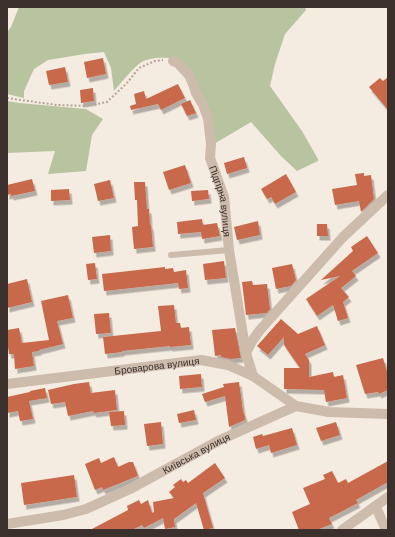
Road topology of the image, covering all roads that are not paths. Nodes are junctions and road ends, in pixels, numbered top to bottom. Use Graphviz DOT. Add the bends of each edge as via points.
graph roads {
  1 [pos="173,61"];
  2 [pos="388,195"];
  3 [pos="229,250"];
  4 [pos="171,256"];
  5 [pos="246,353"];
  6 [pos="253,376"];
  7 [pos="7,382"];
  8 [pos="296,406"];
  9 [pos="388,414"];
  10 [pos="388,497"];
  11 [pos="376,507"];
  12 [pos="7,524"];
  13 [pos="342,530"];
  14 [pos="386,530"];
  1 -- 3 [label="street, Підгірна вулиця" via="189,75 208,118 212,144 210,158 224,197"];
  2 -- 5 [label="street" via="343,237 271,317"];
  3 -- 4 [label="lane"];
  3 -- 5 [label="street, Підгірна вулиця"];
  5 -- 6 [label="street, Підгірна вулиця"];
  6 -- 7 [label="street, Броварова вулиця" via="228,365 201,360"];
  6 -- 8 [label="street, Броварова вулиця"];
  8 -- 9 [label="street" via="329,412"];
  8 -- 12 [label="street, Київська вулиця" via="220,440 130,489 86,509"];
  10 -- 11 [label="street"];
  11 -- 13 [label="street"];
  11 -- 14 [label="street"];
}
